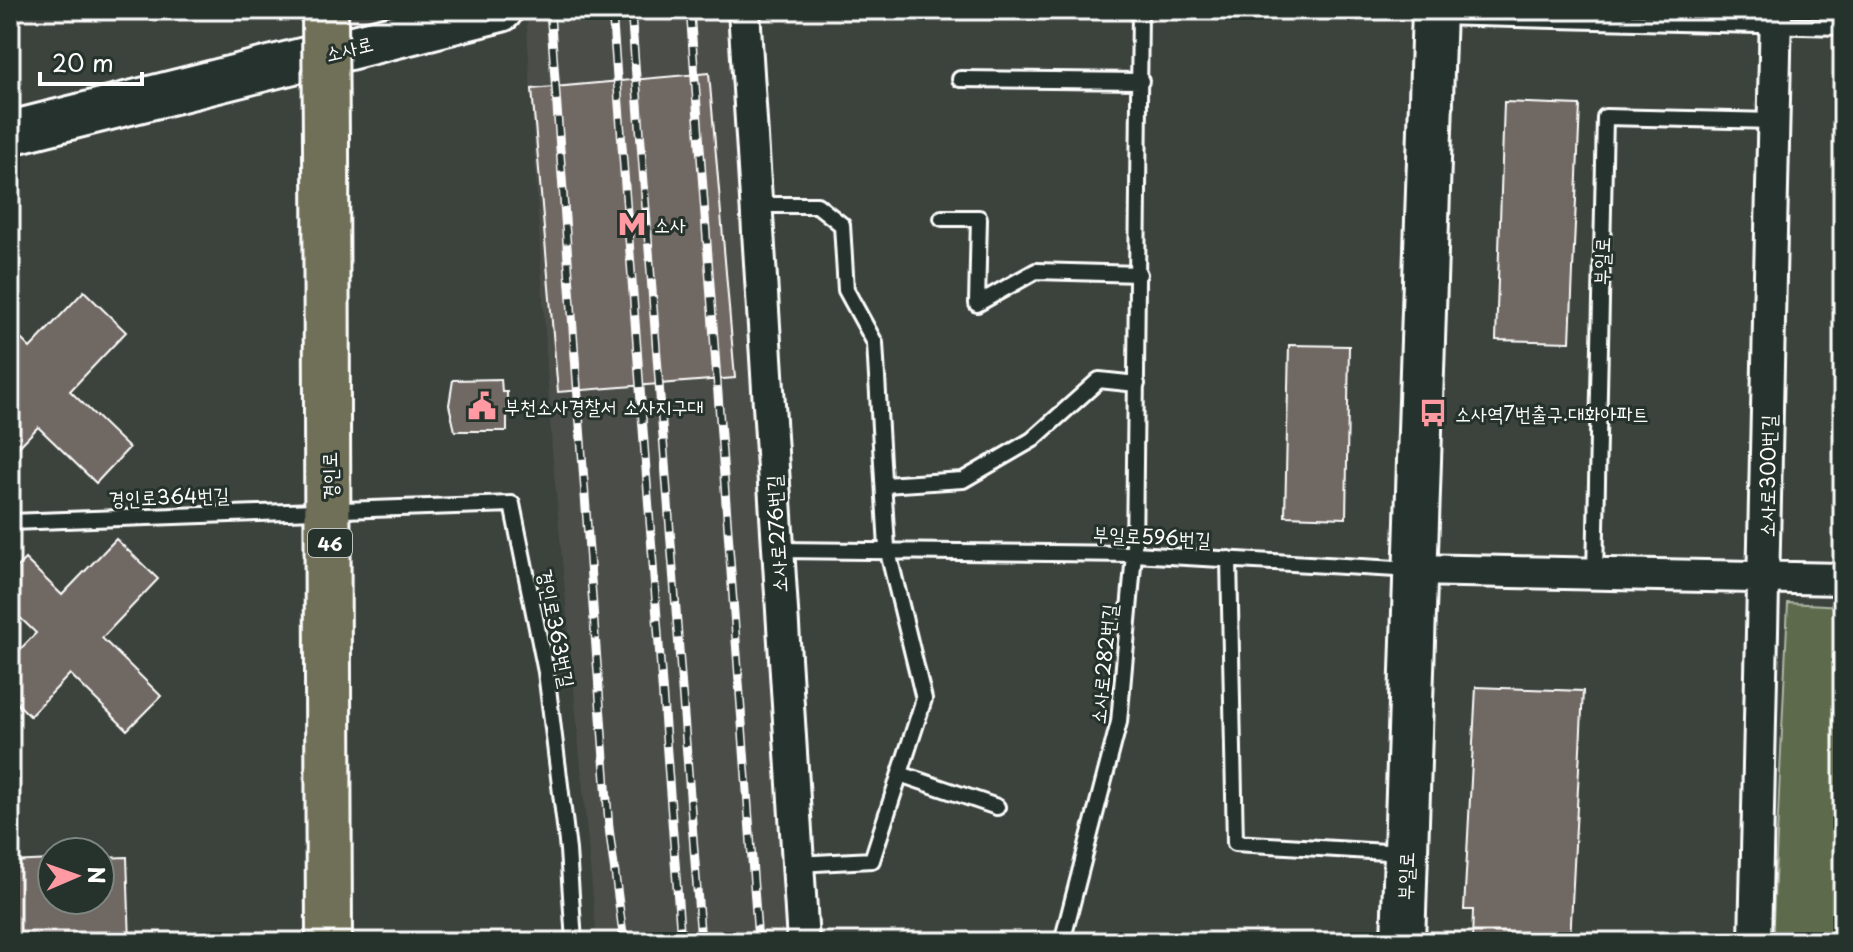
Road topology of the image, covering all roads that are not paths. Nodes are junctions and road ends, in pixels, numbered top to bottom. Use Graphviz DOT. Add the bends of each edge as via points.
graph roads {
  1 [pos="325,10"];
  2 [pos="501,10"];
  3 [pos="744,10"];
  4 [pos="1140,10"];
  5 [pos="1434,14"];
  6 [pos="1776,18"];
  7 [pos="1843,27"];
  8 [pos="960,79"];
  9 [pos="1141,81"];
  10 [pos="1774,121"];
  11 [pos="10,133"];
  12 [pos="756,205"];
  13 [pos="942,218"];
  14 [pos="1139,274"];
  15 [pos="1137,384"];
  16 [pos="884,485"];
  17 [pos="330,511"];
  18 [pos="10,522"];
  19 [pos="887,548"];
  20 [pos="777,550"];
  21 [pos="1134,554"];
  22 [pos="1229,559"];
  23 [pos="1414,570"];
  24 [pos="1595,574"];
  25 [pos="1765,579"];
  26 [pos="1843,579"];
  27 [pos="900,774"];
  28 [pos="997,807"];
  29 [pos="1406,854"];
  30 [pos="796,864"];
  31 [pos="329,942"];
  32 [pos="574,942"];
  33 [pos="803,942"];
  34 [pos="1062,942"];
  35 [pos="1403,942"];
  36 [pos="1755,942"];
  1 -- 17 [label="main road, 경인로 / 46, bridge"];
  2 -- 11 [label="street, 소사로"];
  3 -- 12 [label="street, 소사로276번길"];
  4 -- 9 [label="lane, 소사로282번길"];
  5 -- 6 [label="lane"];
  5 -- 23 [label="street, 부일로"];
  6 -- 7 [label="lane"];
  6 -- 10 [label="street, 소사로300번길"];
  8 -- 9 [label="lane"];
  9 -- 14 [label="lane, 소사로282번길"];
  10 -- 24 [label="lane, 부일로" via="1605,117"];
  10 -- 25 [label="street, 소사로300번길"];
  12 -- 16 [label="lane" via="817,205 842,225 846,290 875,343"];
  12 -- 20 [label="street, 소사로276번길"];
  13 -- 14 [label="lane" via="979,218 977,304 1036,271"];
  14 -- 15 [label="lane, 소사로282번길"];
  15 -- 16 [label="lane" via="1099,380 1032,440 963,480"];
  15 -- 21 [label="lane, 소사로282번길"];
  16 -- 19 [label="lane"];
  17 -- 18 [label="lane, 경인로364번길"];
  17 -- 31 [label="main road, 경인로 / 46"];
  17 -- 32 [label="lane, 경인로363번길" via="512,504 546,672"];
  19 -- 20 [label="lane, 부일로596번길"];
  19 -- 21 [label="lane, 부일로596번길"];
  19 -- 27 [label="lane" via="924,699"];
  20 -- 30 [label="street, 소사로276번길"];
  21 -- 22 [label="lane, 부일로596번길"];
  21 -- 34 [label="lane, 소사로282번길" via="1119,722"];
  22 -- 23 [label="lane, 부일로596번길"];
  22 -- 29 [label="lane" via="1235,843"];
  23 -- 24 [label="street"];
  23 -- 29 [label="street, 부일로"];
  24 -- 25 [label="street"];
  25 -- 26 [label="street"];
  25 -- 36 [label="street, 소사로300번길"];
  27 -- 28 [label="lane"];
  27 -- 30 [label="lane" via="872,860"];
  29 -- 35 [label="street, 부일로"];
  30 -- 33 [label="street, 소사로276번길"];
}
